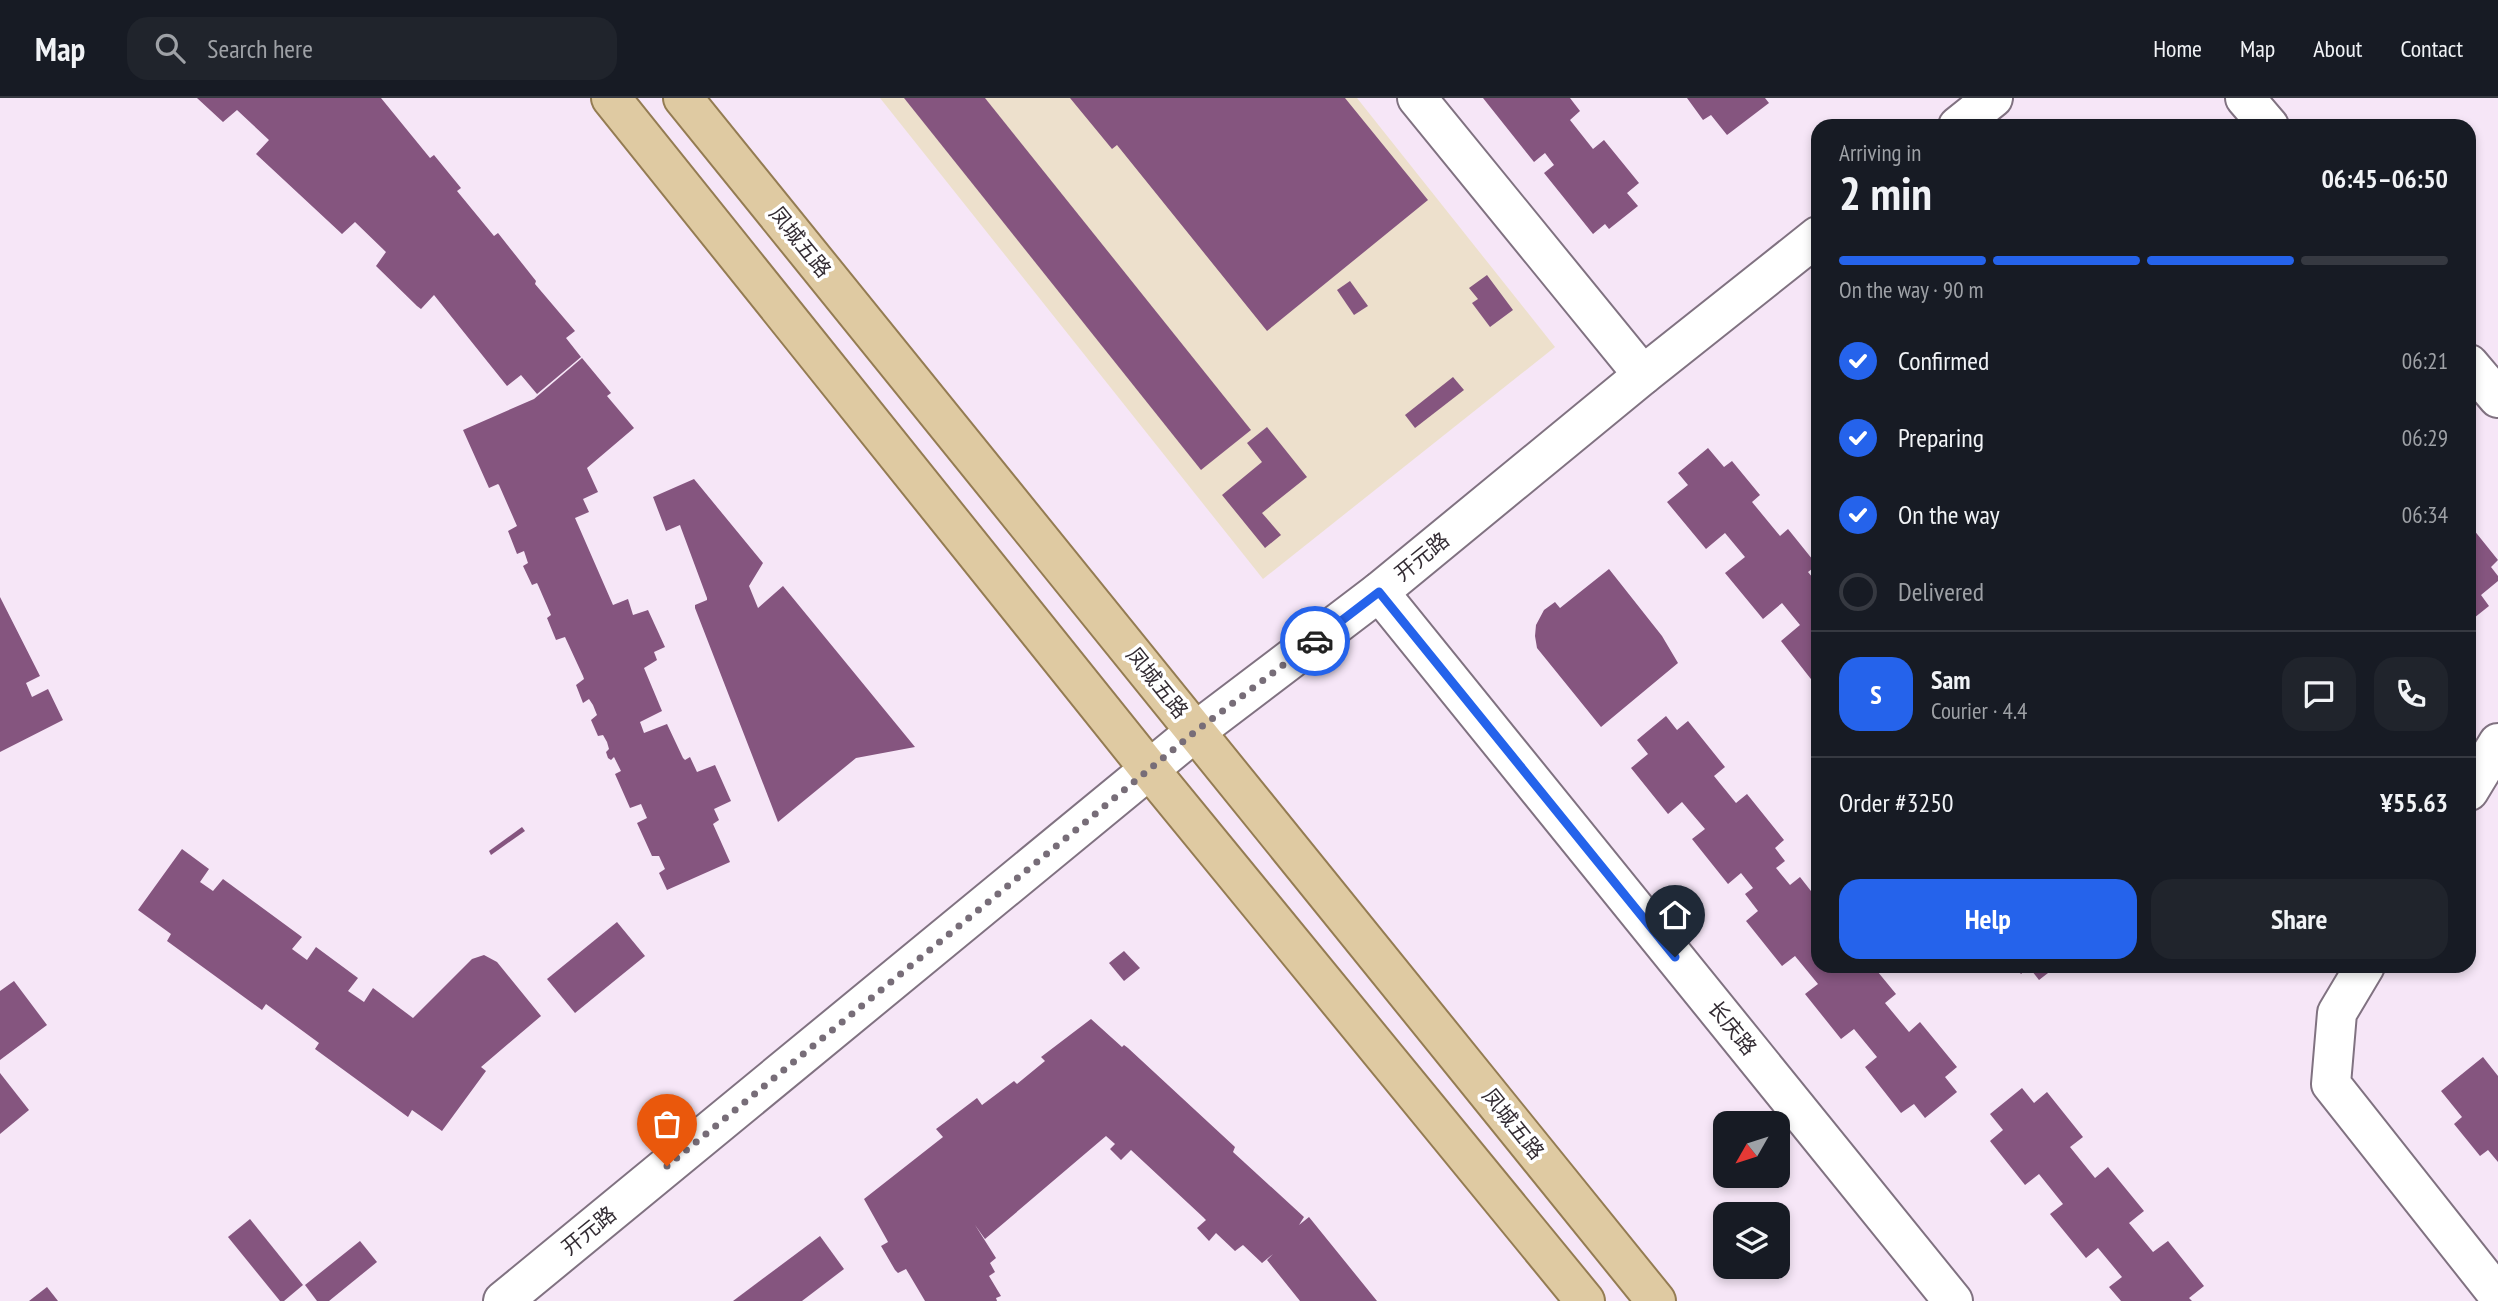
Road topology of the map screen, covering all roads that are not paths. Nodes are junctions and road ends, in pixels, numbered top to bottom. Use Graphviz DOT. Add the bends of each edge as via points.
graph roads {
  1 [pos="611,98"];
  2 [pos="683,98"];
  3 [pos="1418,98"];
  4 [pos="1993,98"];
  5 [pos="2245,98"];
  6 [pos="1967,119"];
  7 [pos="2263,119"];
  8 [pos="1811,242"];
  9 [pos="2476,372"];
  10 [pos="1643,375"];
  11 [pos="2498,398"];
  12 [pos="1379,592"];
  13 [pos="1196,731"];
  14 [pos="2498,743"];
  15 [pos="1150,770"];
  16 [pos="2476,779"];
  17 [pos="2361,973"];
  18 [pos="2498,1294"];
  19 [pos="503,1301"];
  20 [pos="1585,1301"];
  21 [pos="1656,1301"];
  22 [pos="1953,1301"];
  1 -- 15 [label="main road"];
  2 -- 13 [label="main road, 凤城五路"];
  3 -- 10 [label="street"];
  4 -- 6 [label="street"];
  5 -- 7 [label="street"];
  8 -- 10 [label="street, 开元路"];
  9 -- 11 [label="street"];
  10 -- 12 [label="street, 开元路"];
  12 -- 13 [label="street, 开元路"];
  12 -- 22 [label="street, 长庆路"];
  13 -- 15 [label="street, 开元路"];
  13 -- 21 [label="main road, 凤城五路"];
  14 -- 16 [label="street"];
  15 -- 19 [label="street, 开元路"];
  15 -- 20 [label="main road"];
  17 -- 18 [label="street" via="2337,1013 2331,1084"];
}
